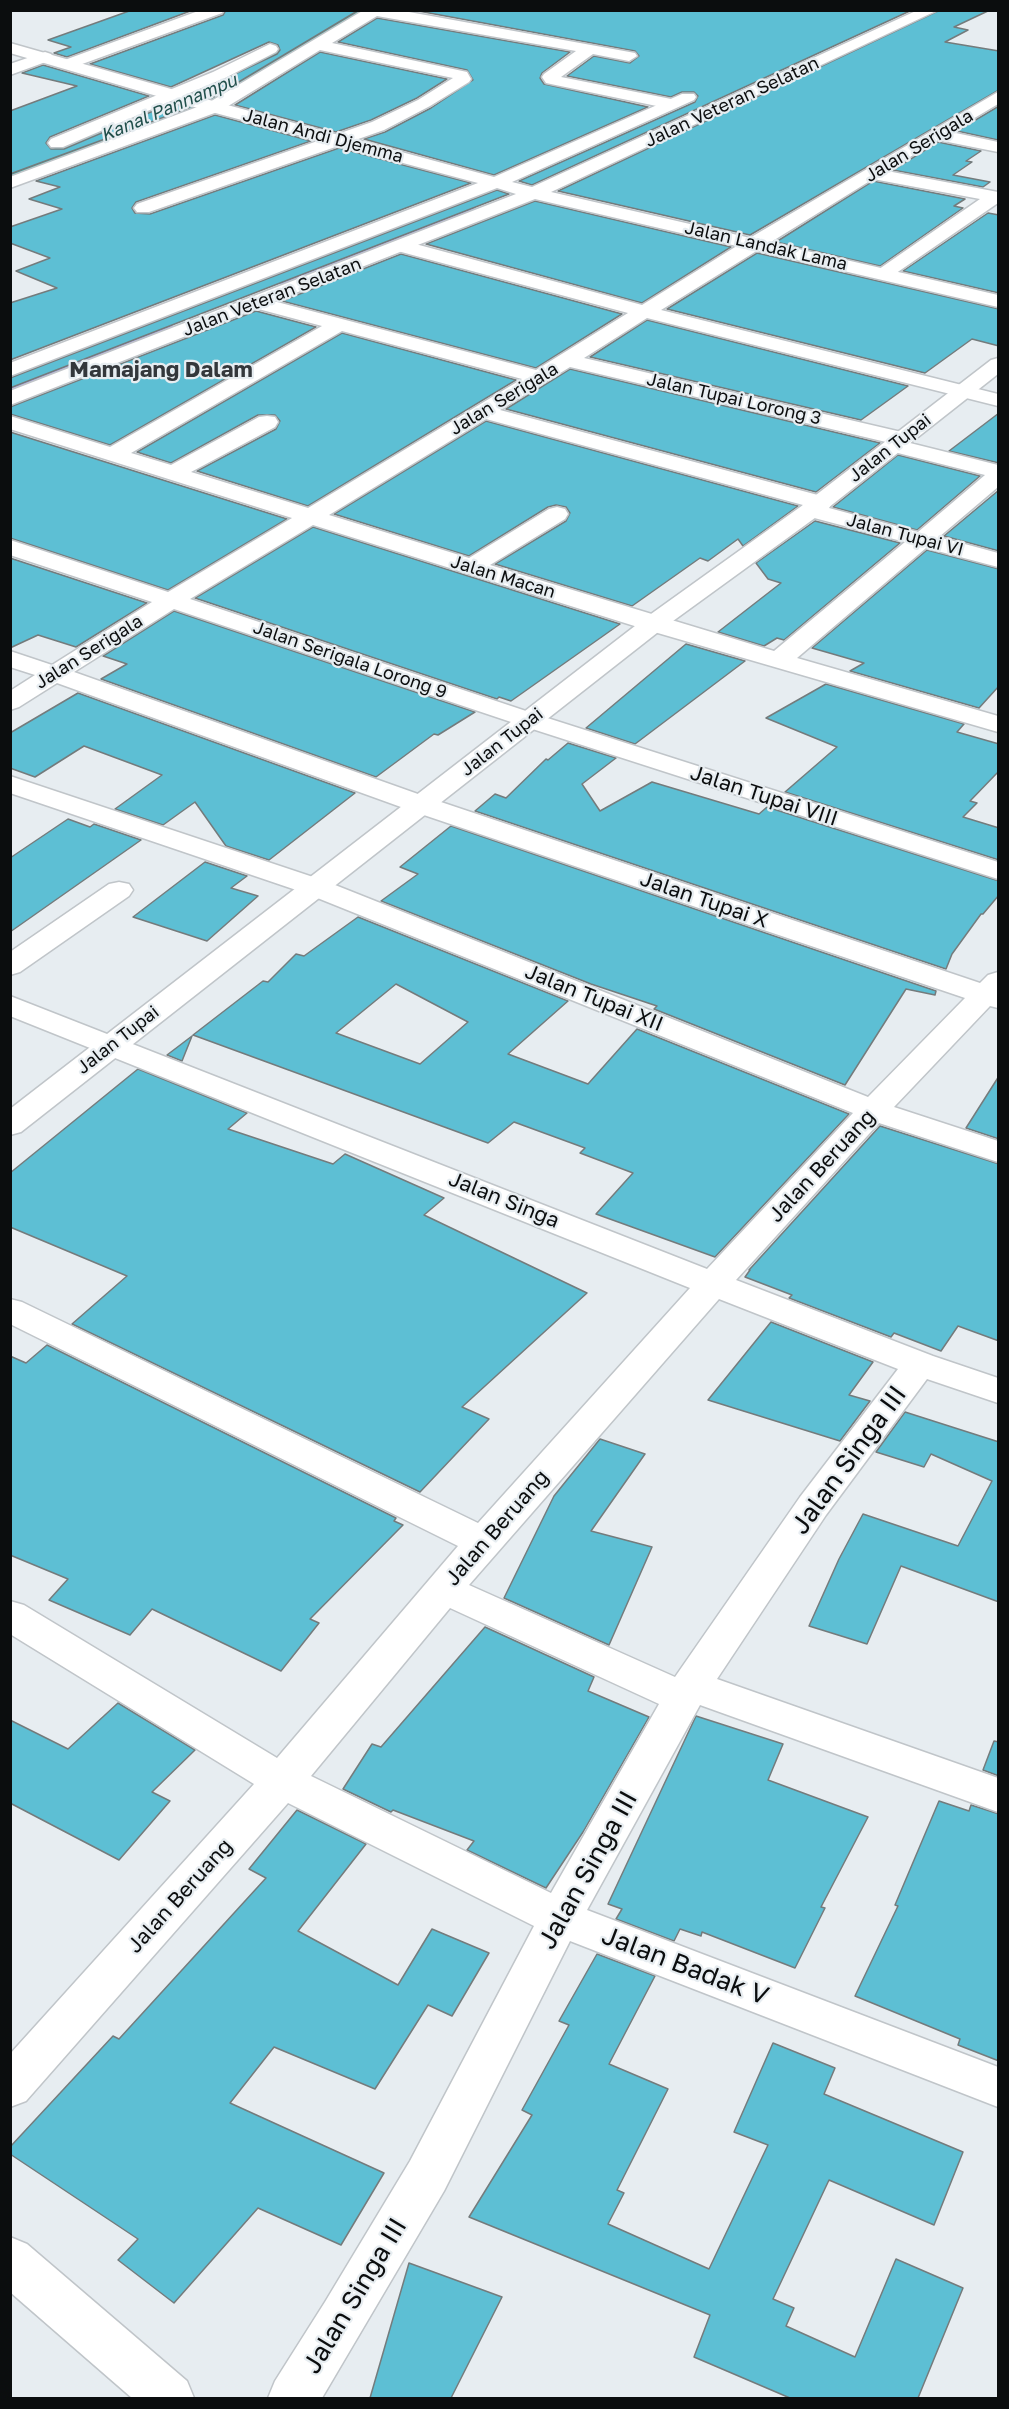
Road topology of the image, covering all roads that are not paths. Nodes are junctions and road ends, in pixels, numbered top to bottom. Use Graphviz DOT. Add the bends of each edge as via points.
graph roads {
  1 [pos="217,10"];
  2 [pos="931,10"];
  3 [pos="375,11"];
  4 [pos="882,16"];
  5 [pos="909,21"];
  6 [pos="280,43"];
  7 [pos="318,45"];
  8 [pos="10,48"];
  9 [pos="591,49"];
  10 [pos="629,56"];
  11 [pos="45,57"];
  12 [pos="68,64"];
  13 [pos="10,70"];
  14 [pos="699,92"];
  15 [pos="176,96"];
  16 [pos="999,97"];
  17 [pos="671,104"];
  18 [pos="211,106"];
  19 [pos="938,135"];
  20 [pos="337,139"];
  21 [pos="999,147"];
  22 [pos="41,150"];
  23 [pos="872,174"];
  24 [pos="497,182"];
  25 [pos="10,183"];
  26 [pos="534,193"];
  27 [pos="997,197"];
  28 [pos="143,208"];
  29 [pos="755,243"];
  30 [pos="401,246"];
  31 [pos="882,274"];
  32 [pos="999,301"];
  33 [pos="258,303"];
  34 [pos="646,312"];
  35 [pos="160,313"];
  36 [pos="338,325"];
  37 [pos="194,327"];
  38 [pos="567,360"];
  39 [pos="999,364"];
  40 [pos="10,370"];
  41 [pos="538,377"];
  42 [pos="964,390"];
  43 [pos="10,399"];
  44 [pos="999,400"];
  45 [pos="483,412"];
  46 [pos="10,422"];
  47 [pos="267,422"];
  48 [pos="898,442"];
  49 [pos="113,454"];
  50 [pos="999,471"];
  51 [pos="172,473"];
  52 [pos="999,476"];
  53 [pos="816,506"];
  54 [pos="556,514"];
  55 [pos="310,516"];
  56 [pos="925,540"];
  57 [pos="10,547"];
  58 [pos="999,560"];
  59 [pos="471,567"];
  60 [pos="172,600"];
  61 [pos="653,624"];
  62 [pos="10,658"];
  63 [pos="778,661"];
  64 [pos="55,675"];
  65 [pos="10,702"];
  66 [pos="529,720"];
  67 [pos="999,724"];
  68 [pos="10,784"];
  69 [pos="422,805"];
  70 [pos="999,872"];
  71 [pos="315,886"];
  72 [pos="119,890"];
  73 [pos="10,966"];
  74 [pos="994,992"];
  75 [pos="10,1005"];
  76 [pos="112,1044"];
  77 [pos="873,1110"];
  78 [pos="10,1125"];
  79 [pos="999,1152"];
  80 [pos="713,1284"];
  81 [pos="10,1310"];
  82 [pos="920,1364"];
  83 [pos="999,1391"];
  84 [pos="483,1542"];
  85 [pos="444,1589"];
  86 [pos="10,1615"];
  87 [pos="687,1692"];
  88 [pos="282,1781"];
  89 [pos="999,1795"];
  90 [pos="561,1918"];
  91 [pos="10,2087"];
  92 [pos="999,2087"];
  93 [pos="10,2260"];
  94 [pos="169,2398"];
  95 [pos="293,2398"];
  1 -- 12 [label="street"];
  2 -- 5 [label="street, Jalan Veteran Selatan"];
  3 -- 7 [label="street"];
  3 -- 9 [label="street"];
  4 -- 5 [label="street"];
  5 -- 26 [label="street, Jalan Veteran Selatan"];
  6 -- 15 [label="street"];
  7 -- 18 [label="street"];
  7 -- 20 [label="street" via="464,77 378,126"];
  8 -- 11 [label="street, Jalan Andi Djemma"];
  9 -- 10 [label="street"];
  9 -- 17 [label="street" via="550,77 552,80"];
  11 -- 12 [label="street, Jalan Andi Djemma"];
  11 -- 13 [label="street"];
  12 -- 15 [label="street, Jalan Andi Djemma"];
  14 -- 17 [label="street, Jalan Veteran Selatan"];
  15 -- 18 [label="street, Jalan Andi Djemma"];
  15 -- 22 [label="street"];
  16 -- 19 [label="street, Jalan Serigala"];
  17 -- 24 [label="street, Jalan Veteran Selatan"];
  18 -- 20 [label="street, Jalan Andi Djemma"];
  18 -- 25 [label="street"];
  19 -- 21 [label="street"];
  19 -- 23 [label="street, Jalan Serigala"];
  20 -- 24 [label="street, Jalan Andi Djemma"];
  20 -- 28 [label="street"];
  23 -- 27 [label="street"];
  23 -- 29 [label="street, Jalan Serigala"];
  24 -- 26 [label="street"];
  24 -- 35 [label="street, Jalan Veteran Selatan"];
  26 -- 29 [label="street, Jalan Landak Lama"];
  26 -- 30 [label="street, Jalan Veteran Selatan"];
  27 -- 31 [label="street"];
  29 -- 31 [label="street, Jalan Landak Lama"];
  29 -- 34 [label="street, Jalan Serigala"];
  30 -- 33 [label="street, Jalan Veteran Selatan"];
  30 -- 34 [label="street"];
  31 -- 32 [label="street, Jalan Landak Lama"];
  33 -- 36 [label="street"];
  33 -- 37 [label="street, Jalan Veteran Selatan"];
  34 -- 38 [label="street, Jalan Serigala"];
  34 -- 42 [label="street"];
  35 -- 37 [label="street"];
  35 -- 40 [label="street, Jalan Veteran Selatan"];
  36 -- 41 [label="street"];
  36 -- 49 [label="street"];
  37 -- 43 [label="street, Jalan Veteran Selatan"];
  38 -- 41 [label="street, Jalan Serigala"];
  38 -- 48 [label="street, Jalan Tupai Lorong 3"];
  39 -- 42 [label="street, Jalan Tupai"];
  41 -- 45 [label="street, Jalan Serigala"];
  42 -- 44 [label="street"];
  42 -- 48 [label="street, Jalan Tupai"];
  45 -- 53 [label="street, Jalan Tupai VI"];
  45 -- 55 [label="street, Jalan Serigala"];
  46 -- 49 [label="street, Jalan Macan"];
  47 -- 51 [label="street"];
  48 -- 50 [label="street, Jalan Tupai Lorong 3"];
  48 -- 53 [label="street, Jalan Tupai"];
  49 -- 51 [label="street, Jalan Macan"];
  51 -- 55 [label="street, Jalan Macan"];
  52 -- 56 [label="street"];
  53 -- 56 [label="street, Jalan Tupai VI"];
  53 -- 61 [label="street, Jalan Tupai"];
  54 -- 59 [label="street"];
  55 -- 59 [label="street, Jalan Macan"];
  55 -- 60 [label="street, Jalan Serigala"];
  56 -- 58 [label="street, Jalan Tupai VI"];
  56 -- 63 [label="street"];
  57 -- 60 [label="street, Jalan Serigala Lorong 9"];
  59 -- 61 [label="street, Jalan Macan"];
  60 -- 64 [label="street, Jalan Serigala"];
  60 -- 66 [label="street, Jalan Serigala Lorong 9"];
  61 -- 63 [label="street, Jalan Macan"];
  61 -- 66 [label="street, Jalan Tupai"];
  62 -- 64 [label="street, Jalan Tupai X"];
  63 -- 67 [label="street, Jalan Macan"];
  64 -- 65 [label="street, Jalan Serigala"];
  64 -- 69 [label="street, Jalan Tupai X"];
  66 -- 69 [label="street, Jalan Tupai"];
  66 -- 70 [label="street, Jalan Tupai VIII"];
  68 -- 71 [label="street, Jalan Tupai XII"];
  69 -- 71 [label="street, Jalan Tupai"];
  69 -- 74 [label="street, Jalan Tupai X"];
  71 -- 76 [label="street, Jalan Tupai"];
  71 -- 77 [label="street, Jalan Tupai XII"];
  72 -- 73 [label="street"];
  74 -- 77 [label="street, Jalan Beruang"];
  75 -- 76 [label="street, Jalan Singa"];
  76 -- 78 [label="street, Jalan Tupai"];
  76 -- 80 [label="street, Jalan Singa"];
  77 -- 79 [label="street, Jalan Tupai XII"];
  77 -- 80 [label="street, Jalan Beruang"];
  80 -- 82 [label="street, Jalan Singa"];
  80 -- 84 [label="street, Jalan Beruang"];
  81 -- 84 [label="street"];
  82 -- 83 [label="street, Jalan Singa"];
  82 -- 87 [label="street, Jalan Singa III" via="813,1506"];
  84 -- 85 [label="street, Jalan Beruang"];
  85 -- 87 [label="street"];
  85 -- 88 [label="street, Jalan Beruang"];
  86 -- 88 [label="street, Jalan Badak V"];
  87 -- 89 [label="street"];
  87 -- 90 [label="street, Jalan Singa III"];
  88 -- 90 [label="street, Jalan Badak V"];
  88 -- 91 [label="street, Jalan Beruang"];
  90 -- 92 [label="street, Jalan Badak V"];
  90 -- 95 [label="street, Jalan Singa III" via="426,2176"];
  93 -- 94 [label="street"];
}
